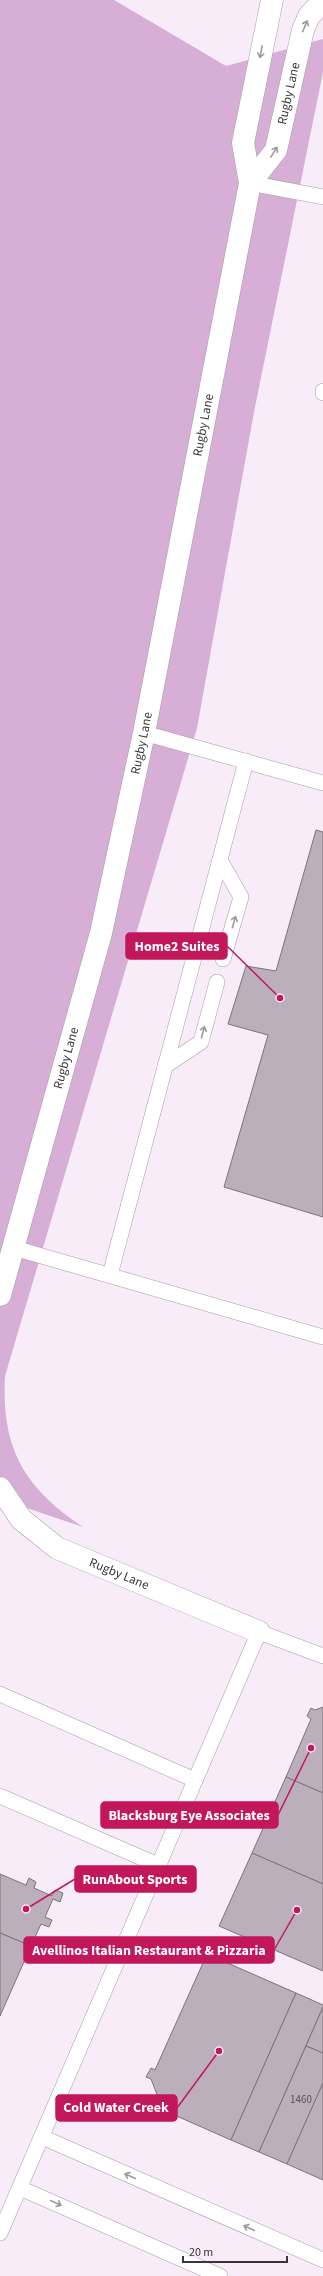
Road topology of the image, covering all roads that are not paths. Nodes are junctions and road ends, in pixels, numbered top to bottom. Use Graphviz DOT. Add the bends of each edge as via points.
graph roads {
  1 [pos="272,0"];
  2 [pos="323,1"];
  3 [pos="250,183"];
  4 [pos="323,197"];
  5 [pos="144,733"];
  6 [pos="246,761"];
  7 [pos="323,782"];
  8 [pos="220,860"];
  9 [pos="223,959"];
  10 [pos="217,982"];
  11 [pos="165,1066"];
  12 [pos="14,1248"];
  13 [pos="110,1275"];
  14 [pos="0,1295"];
  15 [pos="323,1337"];
  16 [pos="0,1488"];
  17 [pos="259,1632"];
  18 [pos="323,1656"];
  19 [pos="0,1694"];
  20 [pos="195,1780"];
  21 [pos="0,1796"];
  22 [pos="158,1865"];
  23 [pos="42,2137"];
  24 [pos="20,2188"];
  25 [pos="0,2233"];
  26 [pos="323,2260"];
  27 [pos="220,2276"];
  1 -- 3 [label="street, Rugby Lane, one-way" via="243,143"];
  3 -- 2 [label="street, Rugby Lane, one-way" via="276,150 303,30 310,16"];
  3 -- 4 [label="lane"];
  3 -- 5 [label="street, Rugby Lane"];
  5 -- 6 [label="lane"];
  5 -- 12 [label="street, Rugby Lane" via="101,933"];
  6 -- 7 [label="lane"];
  6 -- 8 [label="lane"];
  9 -- 8 [label="lane, one-way" via="241,897"];
  8 -- 11 [label="lane"];
  11 -- 10 [label="lane, one-way" via="201,1042"];
  11 -- 13 [label="lane"];
  12 -- 13 [label="lane"];
  12 -- 14 [label="street, Rugby Lane"];
  13 -- 15 [label="lane"];
  16 -- 17 [label="street, Rugby Lane" via="21,1519 57,1548"];
  17 -- 18 [label="lane"];
  17 -- 20 [label="lane"];
  19 -- 20 [label="lane"];
  20 -- 22 [label="lane"];
  21 -- 22 [label="lane"];
  22 -- 23 [label="lane"];
  23 -- 24 [label="lane"];
  26 -- 23 [label="lane, one-way"];
  24 -- 25 [label="lane"];
  24 -- 27 [label="lane, one-way"];
}
